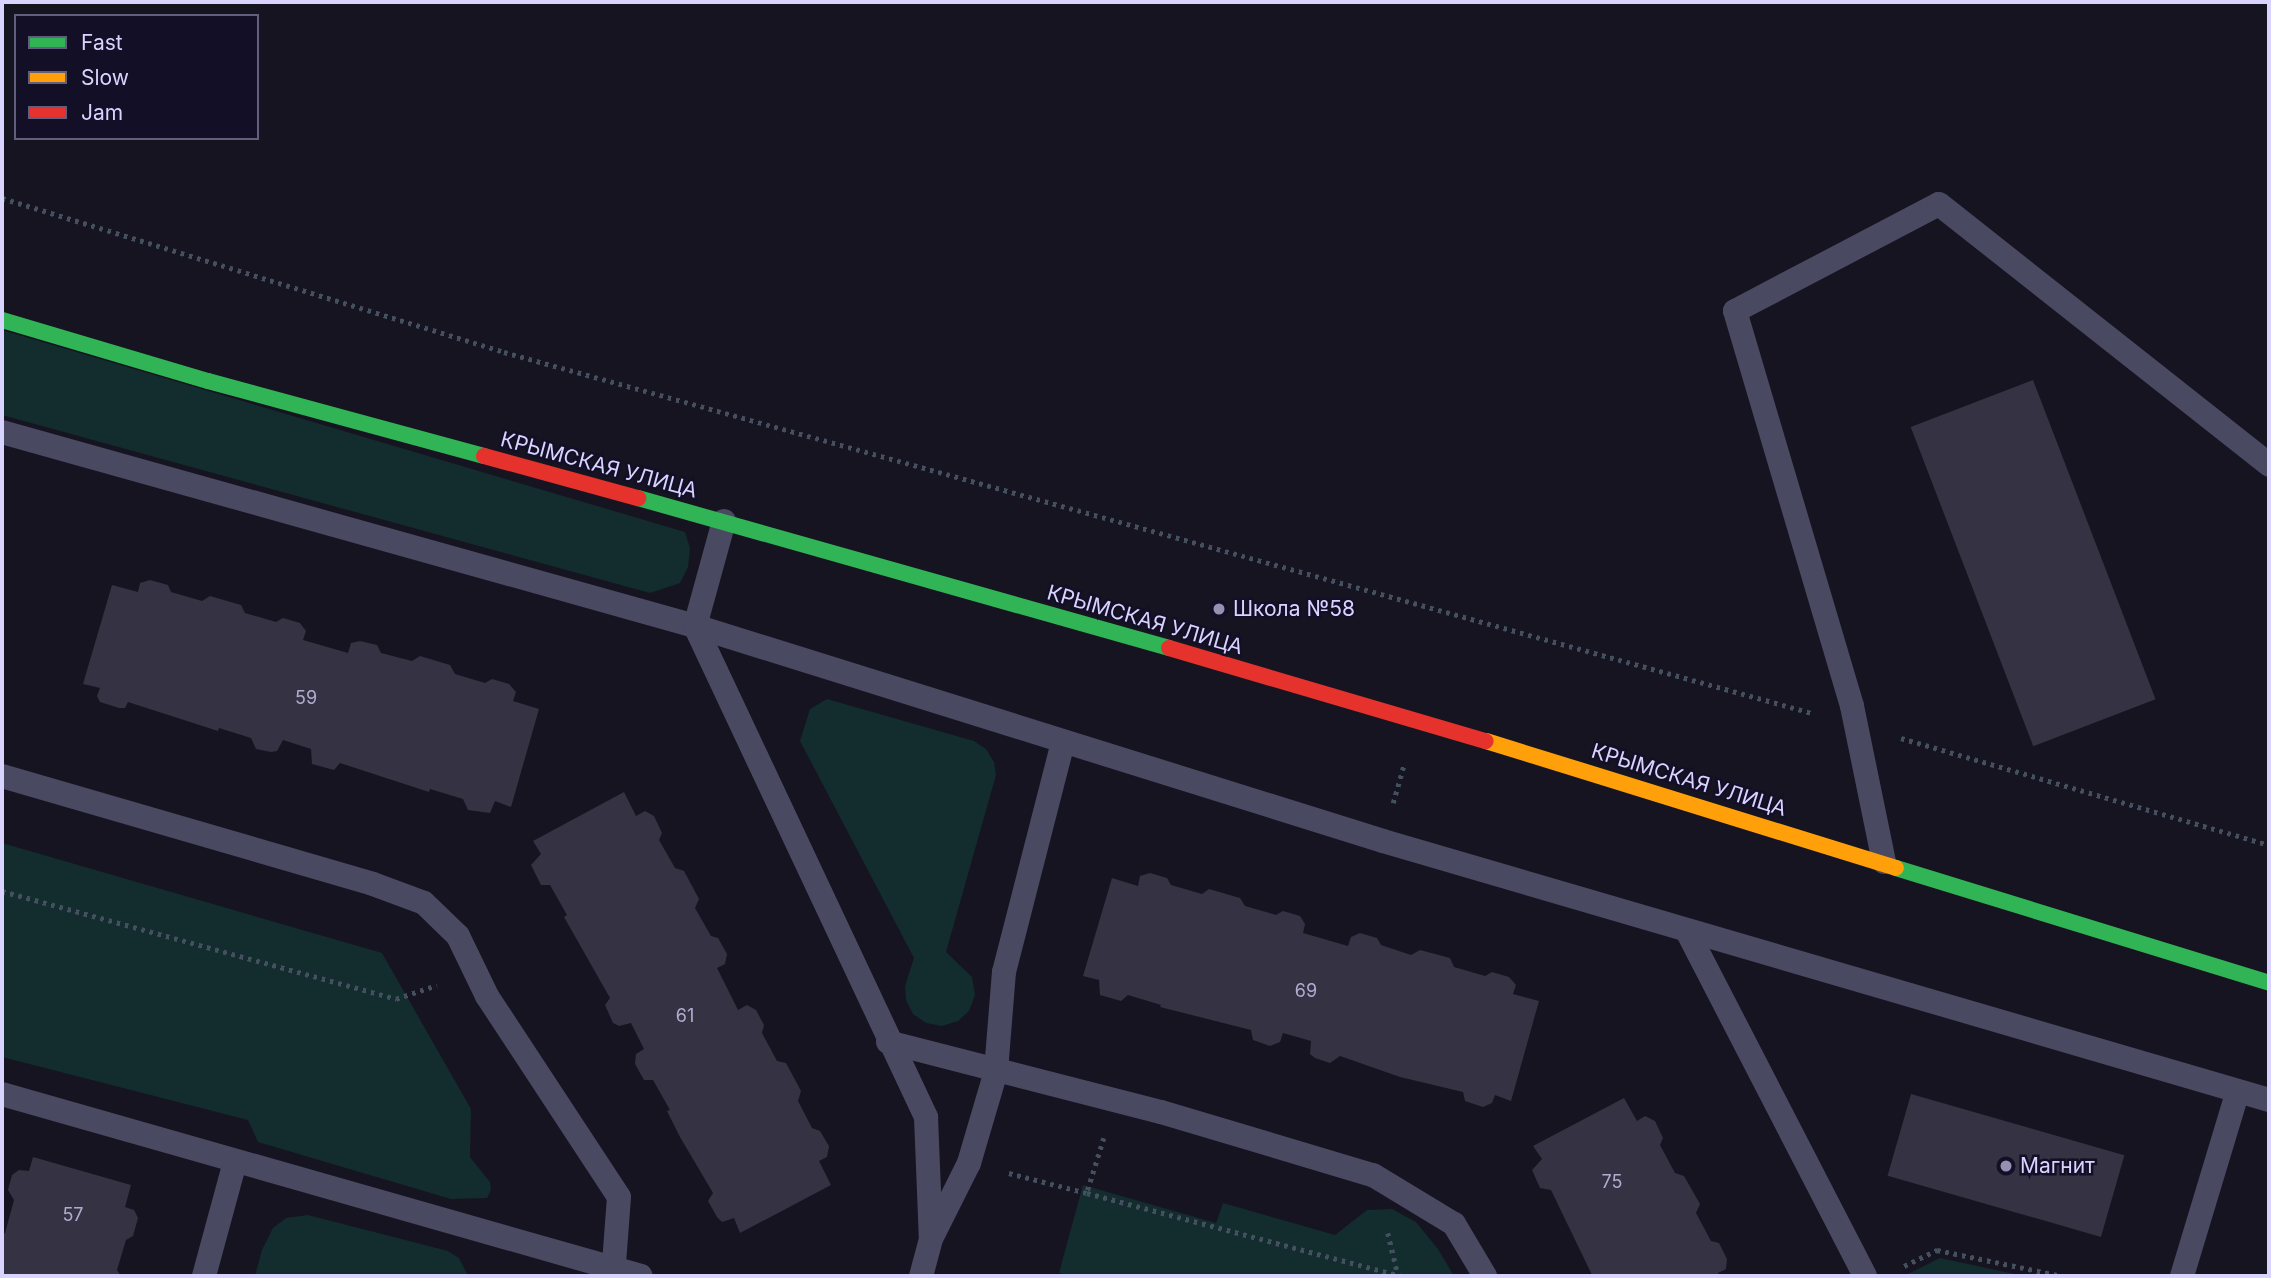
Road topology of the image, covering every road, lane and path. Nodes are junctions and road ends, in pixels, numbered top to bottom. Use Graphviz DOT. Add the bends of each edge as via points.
graph roads {
  1 [pos="2,198"];
  2 [pos="2,320"];
  3 [pos="2,432"];
  4 [pos="2269,465"];
  5 [pos="724,521"];
  6 [pos="695,626"];
  7 [pos="1416,719"];
  8 [pos="1854,724"];
  9 [pos="1063,742"];
  10 [pos="2,776"];
  11 [pos="1383,841"];
  12 [pos="2269,845"];
  13 [pos="1884,862"];
  14 [pos="2,891"];
  15 [pos="1687,931"];
  16 [pos="474,972"];
  17 [pos="2269,983"];
  18 [pos="888,1042"];
  19 [pos="996,1071"];
  20 [pos="2238,1091"];
  21 [pos="2,1094"];
  22 [pos="2269,1100"];
  23 [pos="1115,1101"];
  24 [pos="235,1162"];
  25 [pos="969,1163"];
  26 [pos="1087,1193"];
  27 [pos="931,1239"];
  28 [pos="1895,1271"];
  29 [pos="615,1273"];
  30 [pos="204,1276"];
  31 [pos="641,1276"];
  32 [pos="921,1276"];
  33 [pos="1402,1276"];
  34 [pos="1485,1276"];
  35 [pos="1865,1276"];
  36 [pos="2062,1276"];
  37 [pos="2182,1276"];
  1 -- 8 [label="path" via="504,352"];
  2 -- 5 [label="street, КРЫМСКАЯ УЛИЦА"];
  3 -- 6 [label="lane"];
  4 -- 8 [label="lane" via="1939,204 1735,311"];
  5 -- 6 [label="lane"];
  5 -- 7 [label="street, КРЫМСКАЯ УЛИЦА"];
  6 -- 9 [label="lane"];
  6 -- 18 [label="lane"];
  7 -- 11 [label="path"];
  7 -- 13 [label="street, КРЫМСКАЯ УЛИЦА"];
  8 -- 12 [label="path"];
  8 -- 13 [label="lane"];
  9 -- 11 [label="lane"];
  9 -- 19 [label="lane" via="1004,972"];
  10 -- 16 [label="lane" via="373,884 424,904 458,936"];
  11 -- 15 [label="lane"];
  13 -- 17 [label="street, КРЫМСКАЯ УЛИЦА"];
  14 -- 16 [label="path" via="396,999"];
  15 -- 20 [label="lane"];
  15 -- 35 [label="lane"];
  16 -- 29 [label="lane" via="619,1197"];
  18 -- 19 [label="lane"];
  18 -- 27 [label="lane" via="926,1117"];
  19 -- 23 [label="lane"];
  19 -- 25 [label="lane"];
  20 -- 22 [label="lane"];
  20 -- 37 [label="lane"];
  21 -- 24 [label="lane"];
  23 -- 26 [label="path"];
  23 -- 34 [label="lane" via="1373,1175 1454,1224"];
  24 -- 29 [label="lane"];
  24 -- 30 [label="lane"];
  25 -- 26 [label="path"];
  25 -- 27 [label="lane"];
  26 -- 33 [label="path"];
  27 -- 32 [label="lane"];
  28 -- 36 [label="path" via="1937,1250"];
  29 -- 31 [label="lane"];
}
